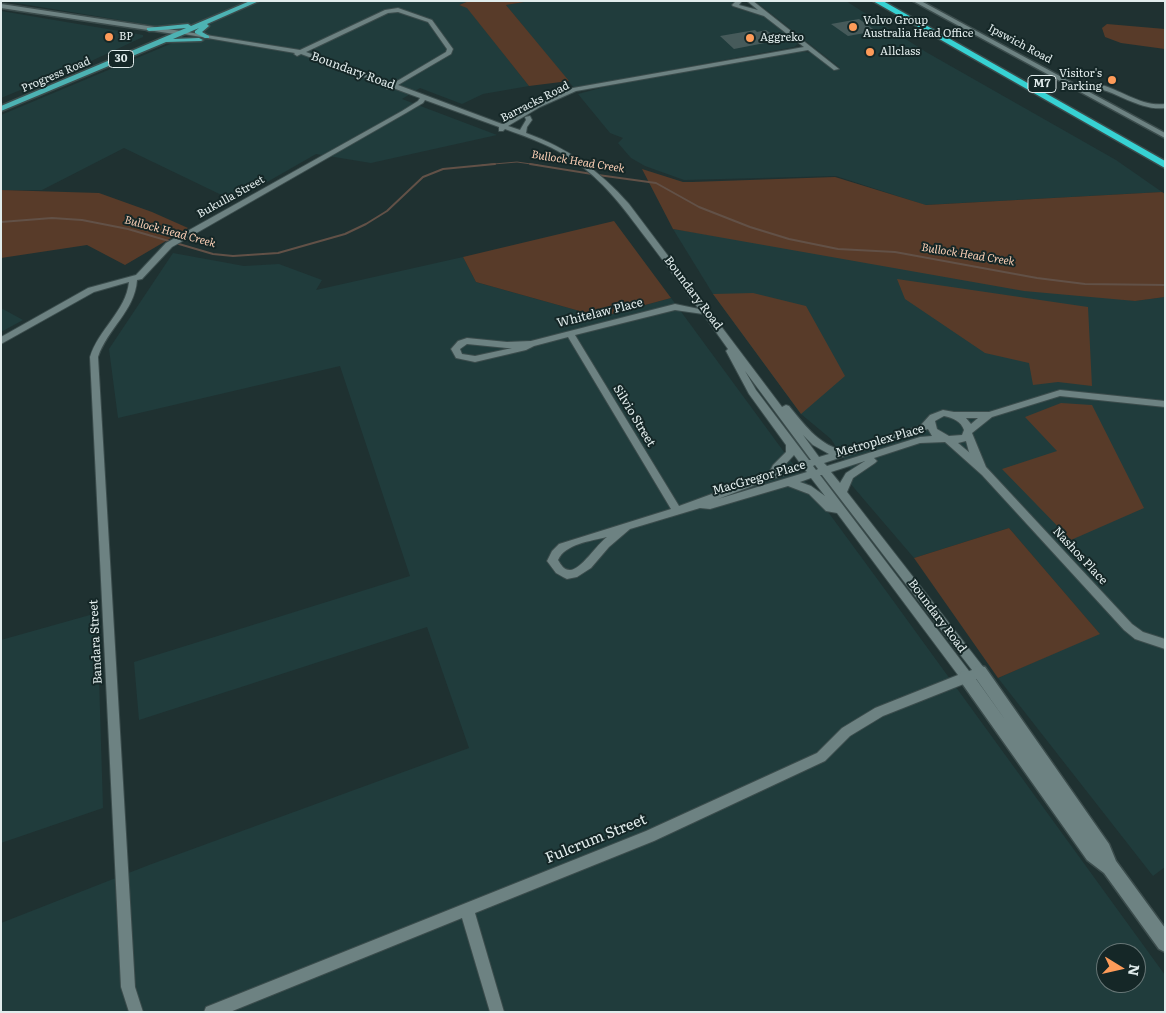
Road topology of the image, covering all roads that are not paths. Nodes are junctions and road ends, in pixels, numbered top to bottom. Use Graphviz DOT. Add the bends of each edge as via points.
graph roads {
  1 [pos="246,1"];
  2 [pos="256,1"];
  3 [pos="740,1"];
  4 [pos="749,1"];
  5 [pos="877,1"];
  6 [pos="892,1"];
  7 [pos="916,1"];
  8 [pos="1,6"];
  9 [pos="767,15"];
  10 [pos="221,16"];
  11 [pos="188,26"];
  12 [pos="149,31"];
  13 [pos="174,34"];
  14 [pos="207,37"];
  15 [pos="199,40"];
  16 [pos="160,42"];
  17 [pos="142,45"];
  18 [pos="808,48"];
  19 [pos="299,53"];
  20 [pos="836,69"];
  21 [pos="603,84"];
  22 [pos="393,86"];
  23 [pos="1072,86"];
  24 [pos="386,89"];
  25 [pos="419,99"];
  26 [pos="1,103"];
  27 [pos="1165,106"];
  28 [pos="1157,107"];
  29 [pos="1,109"];
  30 [pos="1165,112"];
  31 [pos="528,117"];
  32 [pos="482,118"];
  33 [pos="514,119"];
  34 [pos="504,129"];
  35 [pos="523,134"];
  36 [pos="1165,136"];
  37 [pos="1165,154"];
  38 [pos="577,161"];
  39 [pos="1165,165"];
  40 [pos="624,206"];
  41 [pos="133,279"];
  42 [pos="687,292"];
  43 [pos="675,307"];
  44 [pos="701,312"];
  45 [pos="570,334"];
  46 [pos="1,341"];
  47 [pos="531,344"];
  48 [pos="1165,404"];
  49 [pos="776,405"];
  50 [pos="955,415"];
  51 [pos="989,415"];
  52 [pos="930,421"];
  53 [pos="969,432"];
  54 [pos="945,439"];
  55 [pos="791,444"];
  56 [pos="843,454"];
  57 [pos="874,455"];
  58 [pos="806,465"];
  59 [pos="821,466"];
  60 [pos="985,472"];
  61 [pos="814,475"];
  62 [pos="772,476"];
  63 [pos="789,483"];
  64 [pos="842,493"];
  65 [pos="700,504"];
  66 [pos="840,509"];
  67 [pos="677,511"];
  68 [pos="626,528"];
  69 [pos="1165,644"];
  70 [pos="973,675"];
  71 [pos="467,910"];
  72 [pos="1165,943"];
  73 [pos="136,1012"];
  74 [pos="211,1012"];
  75 [pos="497,1012"];
  1 -- 11 [label="main road, Progress Road / 30"];
  2 -- 10 [label="main road, Progress Road / 30"];
  3 -- 9 [label="street" via="735,5"];
  4 -- 9 [label="street"];
  5 -- 39 [label="highway, M7"];
  6 -- 37 [label="highway, M7"];
  7 -- 23 [label="street, Ipswich Road"];
  8 -- 12 [label="street, Boundary Road"];
  9 -- 18 [label="street"];
  10 -- 13 [label="main road, Progress Road / 30"];
  10 -- 14 [label="main road" via="198,31"];
  11 -- 12 [label="main road"];
  11 -- 13 [label="main road, Progress Road / 30"];
  12 -- 13 [label="street, Boundary Road"];
  12 -- 17 [label="main road" via="150,36"];
  13 -- 14 [label="street, Boundary Road"];
  13 -- 15 [label="street, Boundary Road"];
  13 -- 16 [label="main road, Progress Road / 30"];
  13 -- 17 [label="main road, Progress Road / 30"];
  14 -- 19 [label="street, Boundary Road"];
  15 -- 16 [label="main road"];
  15 -- 19 [label="street, Boundary Road"];
  16 -- 29 [label="main road, Progress Road / 30"];
  17 -- 26 [label="main road, Progress Road / 30"];
  18 -- 20 [label="street"];
  18 -- 21 [label="street, Barracks Road"];
  19 -- 22 [label="street, Boundary Road"];
  19 -- 22 [label="street" via="387,11 398,10 424,17 450,49 449,53"];
  19 -- 24 [label="street, Boundary Road"];
  21 -- 31 [label="street, Barracks Road" via="560,99"];
  21 -- 33 [label="street, Barracks Road" via="563,93"];
  22 -- 24 [label="street"];
  22 -- 25 [label="street, Boundary Road"];
  23 -- 28 [label="street" via="1098,86"];
  23 -- 36 [label="street, Ipswich Road"];
  24 -- 25 [label="street, Boundary Road"];
  25 -- 32 [label="street, Boundary Road"];
  25 -- 34 [label="street, Boundary Road"];
  25 -- 41 [label="street, Bukulla Street" via="397,115 180,239"];
  27 -- 28 [label="street"];
  28 -- 30 [label="street"];
  31 -- 34 [label="street, Barracks Road"];
  31 -- 35 [label="street"];
  32 -- 33 [label="street"];
  32 -- 34 [label="street, Boundary Road"];
  33 -- 34 [label="street, Barracks Road"];
  34 -- 35 [label="street, Boundary Road"];
  34 -- 38 [label="street, Boundary Road"];
  35 -- 38 [label="street, Boundary Road" via="554,146"];
  38 -- 40 [label="street, Boundary Road"];
  40 -- 42 [label="street, Boundary Road"];
  40 -- 49 [label="street, Boundary Road"];
  41 -- 46 [label="street, Bukulla Street" via="91,290"];
  41 -- 73 [label="street, Bandara Street" via="131,294 99,342 94,357 128,987"];
  42 -- 43 [label="street" via="684,300"];
  42 -- 44 [label="street, Boundary Road"];
  43 -- 44 [label="street, Whitelaw Place"];
  43 -- 45 [label="street, Whitelaw Place"];
  44 -- 55 [label="street, Boundary Road" via="729,350 752,392"];
  45 -- 47 [label="street, Whitelaw Place"];
  45 -- 67 [label="street, Silvio Street"];
  47 -- 47 [label="street, Whitelaw Place" via="475,359 459,356 456,349 467,341"];
  48 -- 51 [label="street" via="1060,394"];
  49 -- 56 [label="street" via="784,406 811,439"];
  49 -- 59 [label="street, Boundary Road"];
  50 -- 51 [label="street"];
  50 -- 52 [label="street" via="937,414"];
  50 -- 53 [label="street" via="965,421"];
  51 -- 53 [label="street"];
  52 -- 54 [label="street" via="932,430"];
  52 -- 56 [label="street, Metroplex Place" via="923,428"];
  53 -- 54 [label="street" via="961,439"];
  53 -- 60 [label="street, Nashos Place" via="974,452"];
  54 -- 57 [label="street, Metroplex Place" via="920,440"];
  54 -- 60 [label="street, Nashos Place"];
  55 -- 58 [label="street, Boundary Road"];
  55 -- 62 [label="street" via="791,453"];
  56 -- 59 [label="street, Metroplex Place"];
  57 -- 59 [label="street, Metroplex Place"];
  57 -- 64 [label="street" via="872,462 850,474"];
  58 -- 59 [label="street, MacGregor Place"];
  58 -- 61 [label="street, Boundary Road"];
  58 -- 62 [label="street, MacGregor Place"];
  59 -- 61 [label="street, MacGregor Place"];
  59 -- 64 [label="street, Boundary Road"];
  60 -- 69 [label="street, Nashos Place" via="1128,627 1139,636"];
  61 -- 63 [label="street, MacGregor Place"];
  61 -- 66 [label="street, Boundary Road"];
  62 -- 65 [label="street, MacGregor Place"];
  63 -- 65 [label="street, MacGregor Place" via="710,505"];
  63 -- 66 [label="street" via="808,488 830,508"];
  64 -- 70 [label="street, Boundary Road"];
  65 -- 67 [label="street, MacGregor Place"];
  66 -- 70 [label="street, Boundary Road"];
  67 -- 68 [label="street, MacGregor Place"];
  68 -- 68 [label="street, MacGregor Place" via="605,544 579,573 563,572 552,561 561,547"];
  70 -- 71 [label="street, Fulcrum Street" via="879,712 857,724 821,758 806,765 649,836"];
  70 -- 72 [label="street, Boundary Road" via="1093,854 1110,867"];
  71 -- 74 [label="street, Fulcrum Street"];
  71 -- 75 [label="street"];
}
